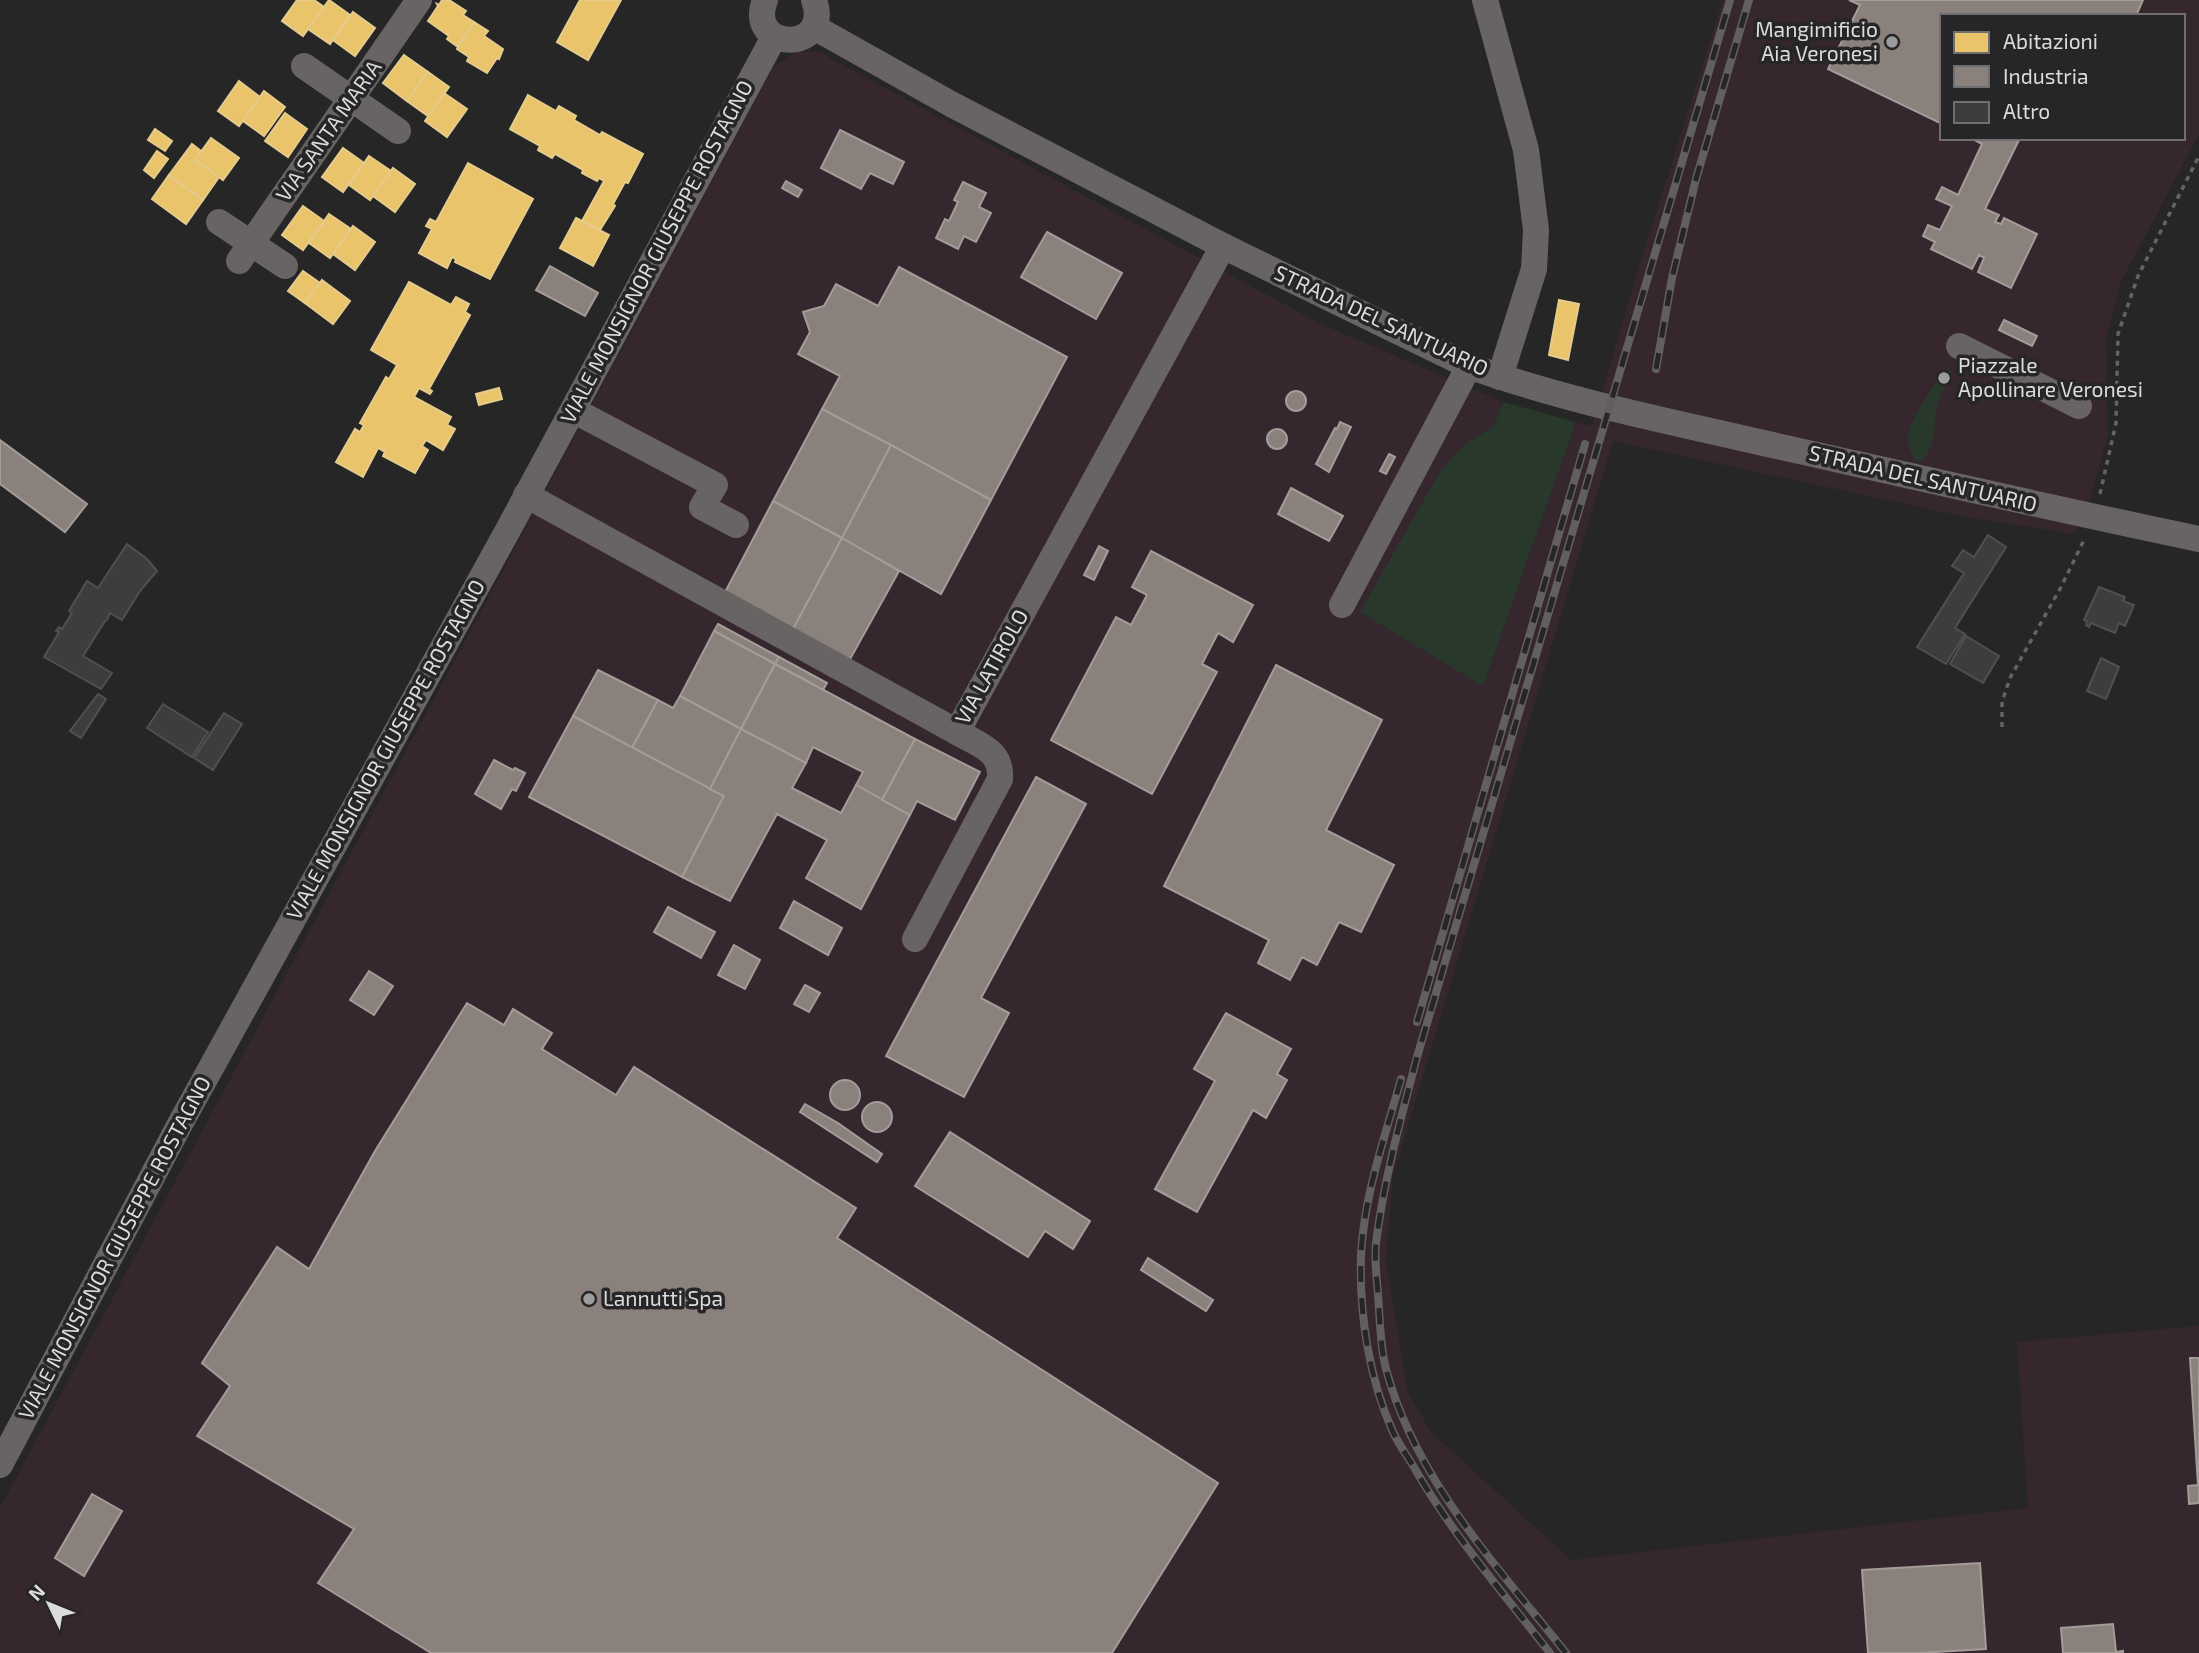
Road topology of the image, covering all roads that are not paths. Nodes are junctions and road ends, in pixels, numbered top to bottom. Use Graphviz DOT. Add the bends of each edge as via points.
graph roads {
  1 [pos="419,0"];
  2 [pos="765,0"];
  3 [pos="814,0"];
  4 [pos="1485,0"];
  5 [pos="814,27"];
  6 [pos="774,37"];
  7 [pos="304,66"];
  8 [pos="351,99"];
  9 [pos="398,131"];
  10 [pos="219,222"];
  11 [pos="1223,246"];
  12 [pos="245,252"];
  13 [pos="285,266"];
  14 [pos="1959,346"];
  15 [pos="1469,366"];
  16 [pos="1500,377"];
  17 [pos="2079,406"];
  18 [pos="572,410"];
  19 [pos="526,495"];
  20 [pos="736,525"];
  21 [pos="2199,539"];
  22 [pos="1342,605"];
  23 [pos="957,732"];
  24 [pos="915,939"];
  25 [pos="0,1465"];
  1 -- 8 [label="street, VIA SANTA MARIA"];
  2 -- 6 [label="street" via="764,24"];
  3 -- 5 [label="street"];
  4 -- 16 [label="street" via="1526,150 1536,230 1534,269"];
  5 -- 6 [label="street" via="801,39"];
  5 -- 11 [label="street, STRADA DEL SANTUARIO"];
  6 -- 18 [label="street, VIALE MONSIGNOR GIUSEPPE ROSTAGNO"];
  7 -- 8 [label="street"];
  8 -- 9 [label="street"];
  8 -- 12 [label="street, VIA SANTA MARIA"];
  10 -- 12 [label="street"];
  11 -- 15 [label="street, STRADA DEL SANTUARIO"];
  11 -- 23 [label="street, VIA LATIROLO"];
  12 -- 13 [label="street"];
  14 -- 17 [label="street"];
  15 -- 16 [label="street, STRADA DEL SANTUARIO"];
  15 -- 22 [label="street"];
  16 -- 21 [label="street, STRADA DEL SANTUARIO" via="1611,408"];
  18 -- 19 [label="street, VIALE MONSIGNOR GIUSEPPE ROSTAGNO"];
  18 -- 20 [label="street" via="715,485 702,507"];
  19 -- 23 [label="street, VIA LATIROLO"];
  19 -- 25 [label="street, VIALE MONSIGNOR GIUSEPPE ROSTAGNO" via="180,1124"];
  23 -- 24 [label="street" via="994,754 1001,766 1000,779"];
}
